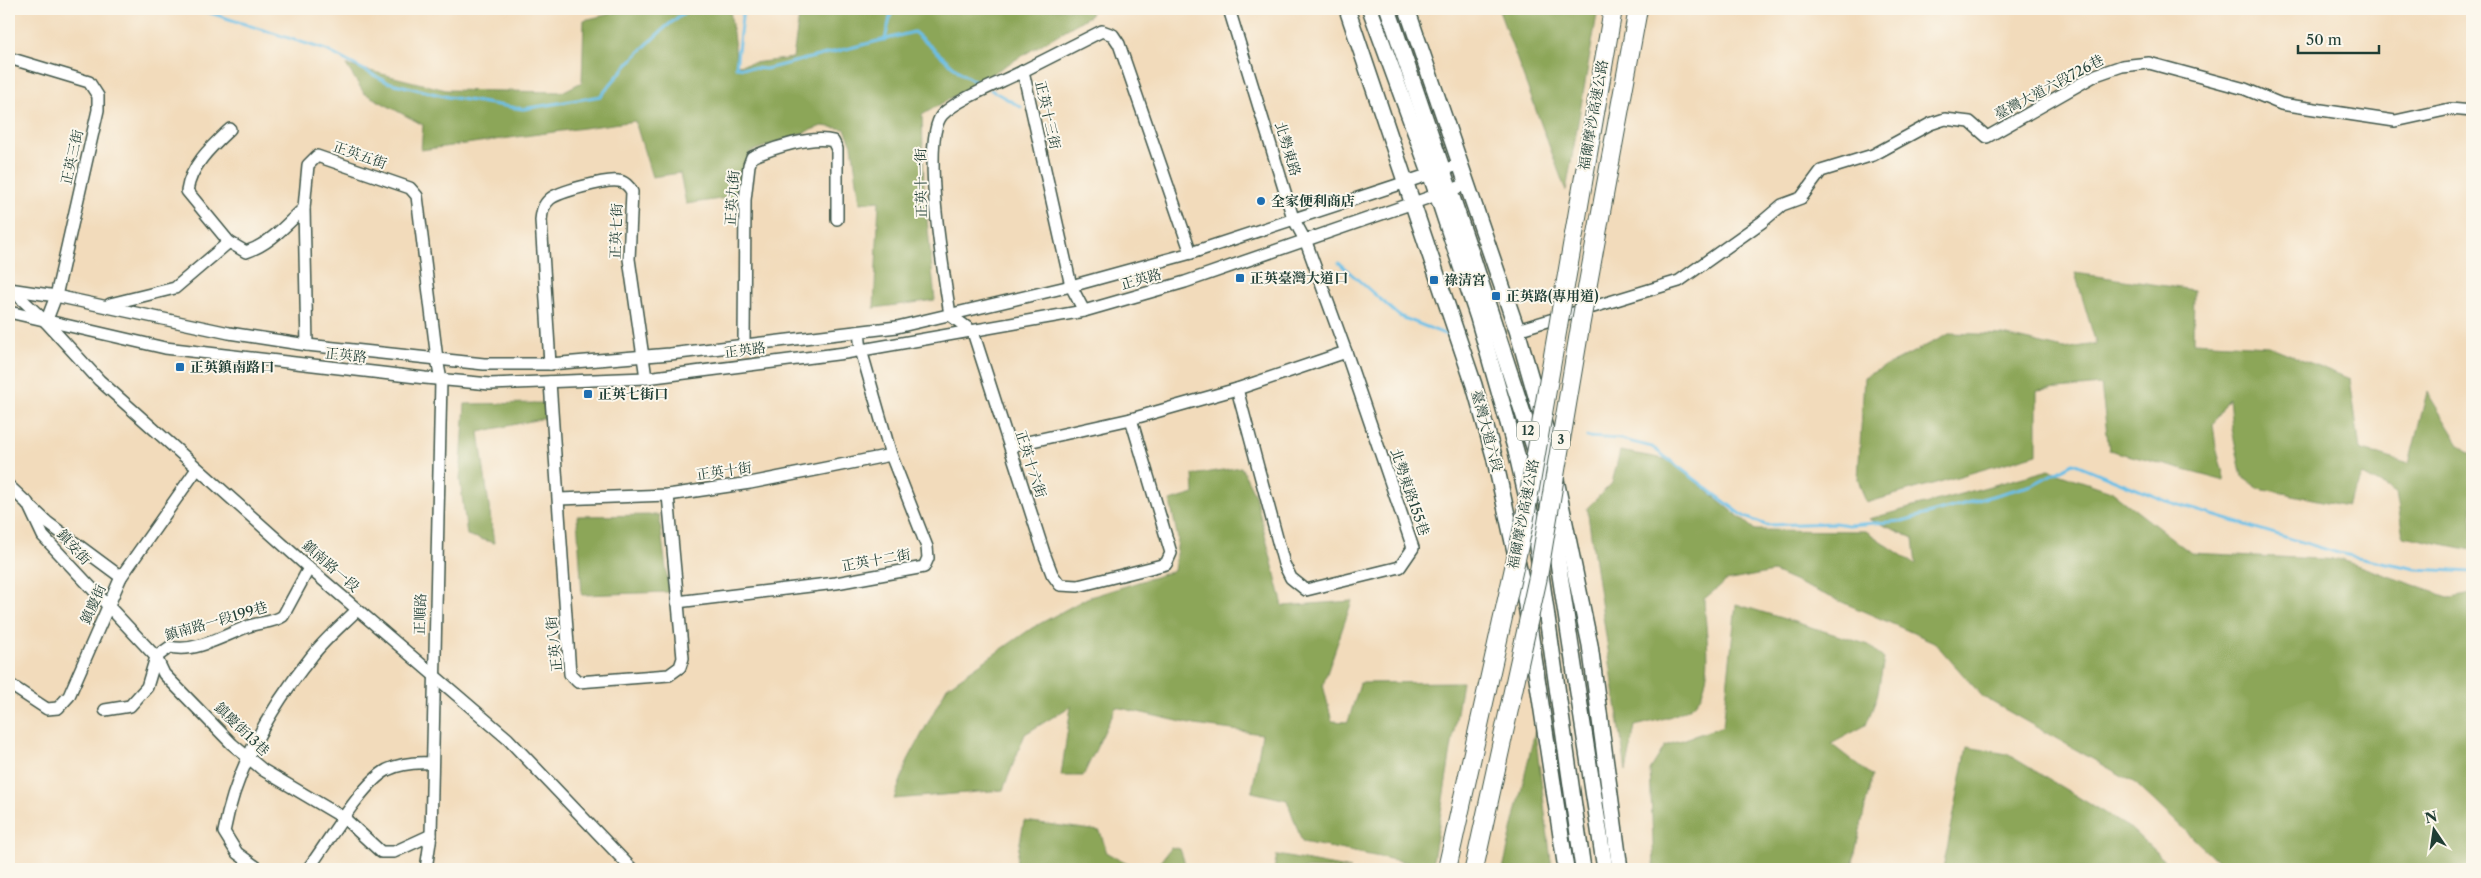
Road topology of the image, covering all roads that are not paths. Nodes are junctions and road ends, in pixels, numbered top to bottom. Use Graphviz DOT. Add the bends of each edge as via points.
graph roads {
  1 [pos="1229,9"];
  2 [pos="1347,9"];
  3 [pos="1370,9"];
  4 [pos="1388,9"];
  5 [pos="1407,9"];
  6 [pos="1613,9"];
  7 [pos="1638,9"];
  8 [pos="9,58"];
  9 [pos="1022,71"];
  10 [pos="2472,111"];
  11 [pos="230,129"];
  12 [pos="1461,164"];
  13 [pos="1436,172"];
  14 [pos="1404,182"];
  15 [pos="1468,184"];
  16 [pos="1443,193"];
  17 [pos="1412,204"];
  18 [pos="304,208"];
  19 [pos="1293,218"];
  20 [pos="837,219"];
  21 [pos="229,242"];
  22 [pos="1306,242"];
  23 [pos="1191,253"];
  24 [pos="1071,286"];
  25 [pos="9,288"];
  26 [pos="56,296"];
  27 [pos="1084,311"];
  28 [pos="9,312"];
  29 [pos="950,315"];
  30 [pos="46,322"];
  31 [pos="1517,330"];
  32 [pos="859,332"];
  33 [pos="973,332"];
  34 [pos="307,345"];
  35 [pos="744,345"];
  36 [pos="861,350"];
  37 [pos="1346,352"];
  38 [pos="643,355"];
  39 [pos="437,359"];
  40 [pos="550,364"];
  41 [pos="646,378"];
  42 [pos="442,380"];
  43 [pos="550,382"];
  44 [pos="1236,389"];
  45 [pos="1131,419"];
  46 [pos="1010,446"];
  47 [pos="892,455"];
  48 [pos="197,469"];
  49 [pos="9,486"];
  50 [pos="668,495"];
  51 [pos="559,499"];
  52 [pos="27,502"];
  53 [pos="309,568"];
  54 [pos="121,577"];
  55 [pos="677,602"];
  56 [pos="108,607"];
  57 [pos="357,610"];
  58 [pos="156,657"];
  59 [pos="434,676"];
  60 [pos="9,684"];
  61 [pos="105,710"];
  62 [pos="247,757"];
  63 [pos="432,763"];
  64 [pos="344,818"];
  65 [pos="431,835"];
  66 [pos="259,869"];
  67 [pos="308,869"];
  68 [pos="426,869"];
  69 [pos="632,869"];
  70 [pos="1447,869"];
  71 [pos="1474,869"];
  72 [pos="1566,869"];
  73 [pos="1583,869"];
  74 [pos="1605,869"];
  75 [pos="1620,869"];
  1 -- 19 [label="street, 北勢東路"];
  2 -- 14 [label="main road, 臺灣大道六段"];
  3 -- 13 [label="main road, 臺灣大道六段 / 12"];
  4 -- 13 [label="main road, 臺灣大道六段 / 12"];
  5 -- 12 [label="main road, 12"];
  6 -- 70 [label="highway, 福爾摩沙高速公路 / 3, bridge" via="1524,523"];
  7 -- 71 [label="highway, 福爾摩沙高速公路 / 3, bridge" via="1538,577"];
  8 -- 26 [label="street, 正英三街" via="89,82 98,96 98,110"];
  9 -- 23 [label="street, 正英十三街" via="1102,31 1113,35 1119,44"];
  9 -- 24 [label="street, 正英十三街"];
  9 -- 29 [label="street, 正英十一街" via="955,105 942,116 935,131 934,207"];
  10 -- 31 [label="street, 臺灣大道六段726巷" via="2450,109 2395,121 2280,104 2246,89 2150,63 2122,66 2096,75 1987,138 1970,122 1945,118 1873,155 1821,171 1801,198 1782,205 1679,281"];
  11 -- 21 [label="street" via="189,176 187,191"];
  12 -- 13 [label="street, 正英路"];
  12 -- 15 [label="main road, 12"];
  13 -- 14 [label="street, 正英路"];
  13 -- 16 [label="main road, 臺灣大道六段 / 12"];
  14 -- 17 [label="main road, 臺灣大道六段"];
  14 -- 19 [label="street, 正英路"];
  15 -- 16 [label="street, 正英路"];
  15 -- 31 [label="main road, 12"];
  16 -- 17 [label="street, 正英路"];
  16 -- 73 [label="main road, 臺灣大道六段 / 12" via="1536,533"];
  16 -- 74 [label="main road, 臺灣大道六段 / 12" via="1534,447 1553,529"];
  17 -- 22 [label="street, 正英路"];
  17 -- 72 [label="main road, 臺灣大道六段" via="1474,385 1494,456 1524,592"];
  18 -- 21 [label="street" via="277,235 257,248 246,252"];
  18 -- 34 [label="street, 正英五街"];
  18 -- 39 [label="street, 正英五街" via="308,164 317,156 410,188 417,196"];
  19 -- 22 [label="street, 北勢東路"];
  19 -- 23 [label="street, 正英路"];
  20 -- 35 [label="street, 正英九街" via="837,149 833,141 823,138 770,149 752,157 748,165 745,200"];
  21 -- 26 [label="street" via="176,288 114,305"];
  22 -- 27 [label="street, 正英路"];
  22 -- 37 [label="street, 北勢東路"];
  23 -- 24 [label="street, 正英路"];
  24 -- 27 [label="street, 正英十三街"];
  24 -- 29 [label="street, 正英路"];
  25 -- 26 [label="street, 正英路"];
  25 -- 30 [label="street, 鎮南路一段"];
  26 -- 30 [label="street, 正英三街"];
  26 -- 34 [label="street, 正英路" via="229,333"];
  27 -- 33 [label="street, 正英路"];
  28 -- 30 [label="street, 正英路"];
  29 -- 32 [label="street, 正英路"];
  29 -- 33 [label="street"];
  30 -- 42 [label="street, 正英路" via="165,348"];
  30 -- 48 [label="street, 鎮南路一段" via="99,380"];
  31 -- 75 [label="main road, 12" via="1546,431 1590,645"];
  32 -- 35 [label="street, 正英路"];
  32 -- 36 [label="street, 正英十二街"];
  33 -- 36 [label="street, 正英路"];
  33 -- 46 [label="street, 正英十六街"];
  34 -- 39 [label="street, 正英路"];
  35 -- 38 [label="street, 正英路"];
  36 -- 41 [label="street, 正英路"];
  36 -- 47 [label="street, 正英十二街"];
  37 -- 44 [label="street"];
  37 -- 44 [label="street, 北勢東路155巷" via="1413,548 1400,567 1306,590 1291,578"];
  38 -- 40 [label="street, 正英路"];
  38 -- 40 [label="street, 正英七街" via="629,259 632,192 630,186 618,180 552,197 543,207 541,220"];
  38 -- 41 [label="street, 正英七街"];
  39 -- 40 [label="street, 正英路" via="484,364"];
  39 -- 42 [label="street, 正順路"];
  41 -- 43 [label="street, 正英路"];
  42 -- 43 [label="street, 正英路" via="490,384"];
  42 -- 59 [label="street, 正順路"];
  43 -- 51 [label="street, 正英八街"];
  44 -- 45 [label="street"];
  45 -- 46 [label="street"];
  45 -- 46 [label="street, 正英十六街" via="1171,553 1166,564 1078,586 1060,585 1052,574"];
  47 -- 50 [label="street, 正英十街" via="750,483"];
  47 -- 55 [label="street, 正英十二街" via="927,547 928,558 924,567 836,583"];
  48 -- 53 [label="street, 鎮南路一段"];
  48 -- 54 [label="street, 鎮慶街"];
  49 -- 52 [label="street, 鎮安街"];
  50 -- 51 [label="street, 正英十街"];
  50 -- 55 [label="street, 正英八街"];
  51 -- 55 [label="street, 正英八街" via="570,674 578,682 669,675 680,667 683,658"];
  52 -- 54 [label="street, 鎮安街" via="48,523"];
  52 -- 56 [label="street, 鎮安街" via="43,536"];
  53 -- 57 [label="street, 鎮南路一段"];
  53 -- 58 [label="street, 鎮南路一段199巷" via="283,616 181,650 170,647"];
  54 -- 56 [label="street, 鎮慶街"];
  56 -- 58 [label="street, 鎮慶街13巷"];
  56 -- 60 [label="street, 鎮慶街" via="69,696 58,708 47,710"];
  57 -- 59 [label="street, 鎮南路一段"];
  57 -- 62 [label="street" via="312,655"];
  58 -- 61 [label="street, 鎮南路一段199巷" via="147,687 130,706"];
  58 -- 62 [label="street, 鎮慶街13巷" via="164,674"];
  59 -- 63 [label="street, 正順路"];
  59 -- 69 [label="street, 鎮南路一段" via="508,739"];
  62 -- 64 [label="street, 鎮慶街13巷"];
  62 -- 66 [label="street" via="224,832 237,853"];
  63 -- 64 [label="street" via="402,764 386,771 372,782"];
  63 -- 65 [label="street, 正順路"];
  64 -- 65 [label="street, 鎮慶街13巷" via="381,852 394,852"];
  64 -- 67 [label="street"];
  65 -- 68 [label="street, 正順路"];
}
